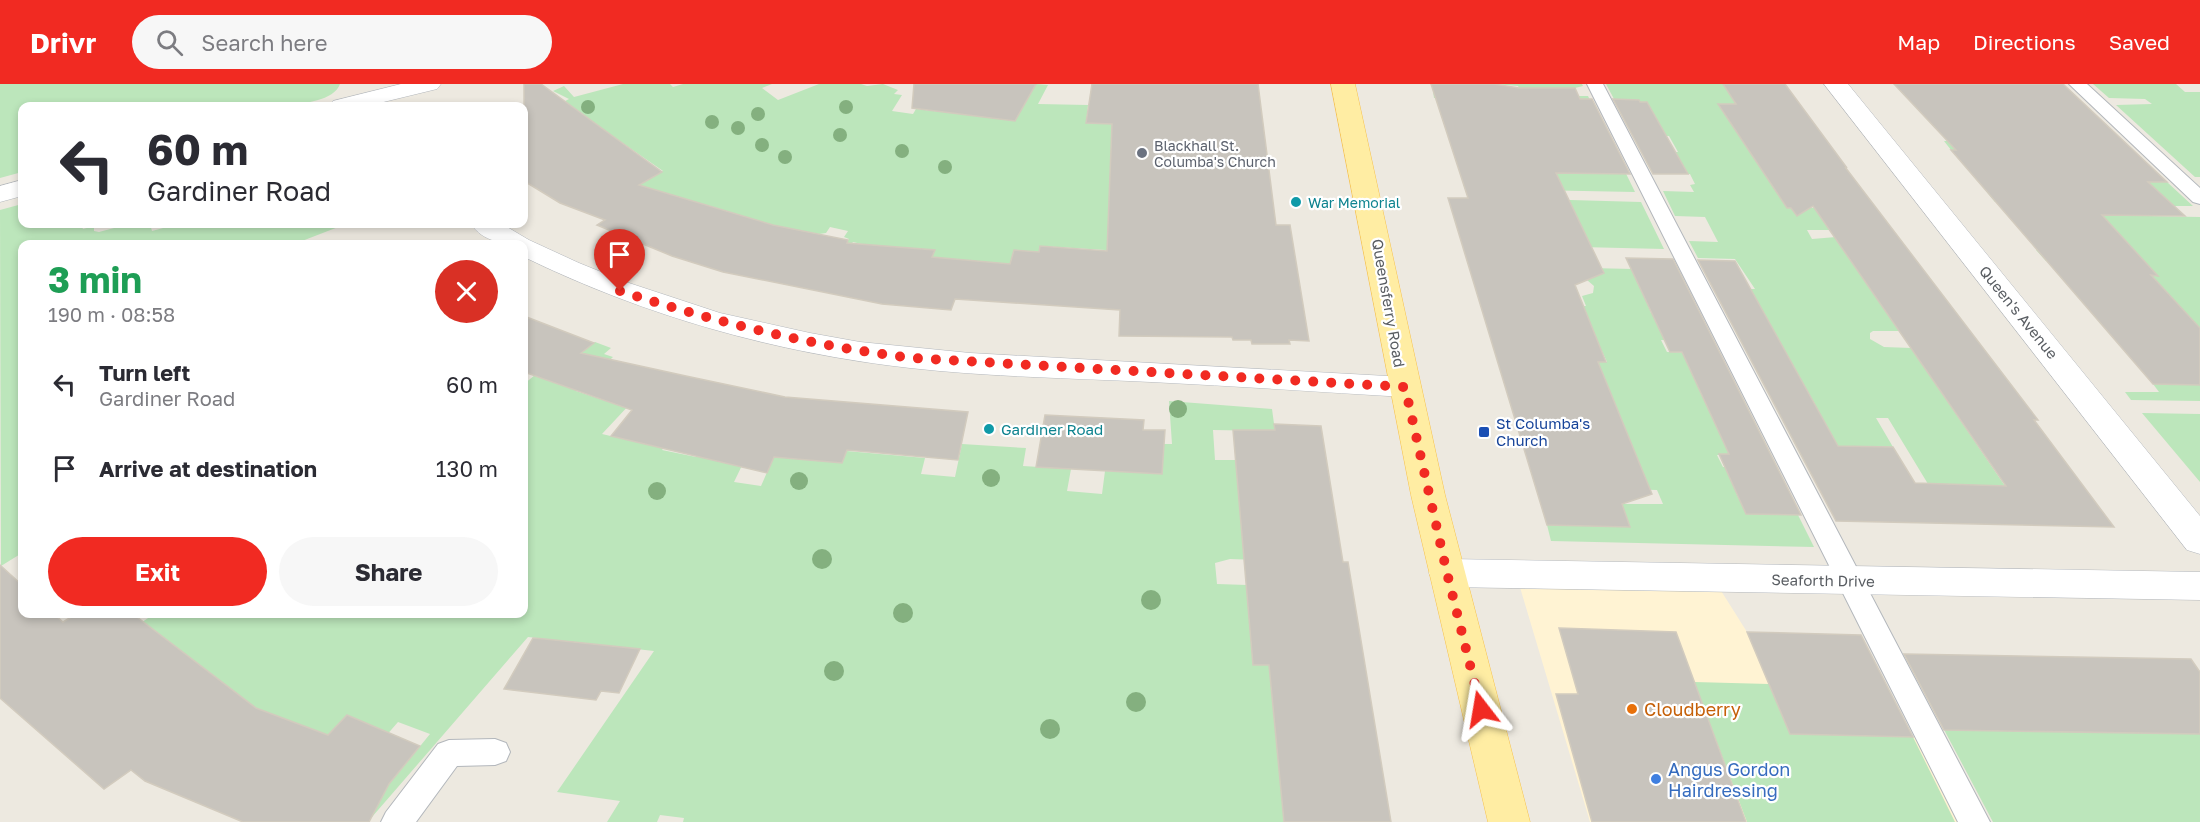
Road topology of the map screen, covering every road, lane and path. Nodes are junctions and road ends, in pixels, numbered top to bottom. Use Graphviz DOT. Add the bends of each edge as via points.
graph roads {
  1 [pos="429,84"];
  2 [pos="1595,84"];
  3 [pos="1836,84"];
  4 [pos="2077,84"];
  5 [pos="1344,91"];
  6 [pos="380,96"];
  7 [pos="357,102"];
  8 [pos="18,189"];
  9 [pos="0,194"];
  10 [pos="2200,198"];
  11 [pos="491,228"];
  12 [pos="511,240"];
  13 [pos="528,249"];
  14 [pos="1405,387"];
  15 [pos="2200,540"];
  16 [pos="1447,573"];
  17 [pos="1849,580"];
  18 [pos="2200,586"];
  19 [pos="495,752"];
  20 [pos="397,822"];
  21 [pos="1509,822"];
  22 [pos="1974,822"];
  1 -- 6 [label="street"];
  2 -- 17 [label="lane"];
  3 -- 15 [label="street, Queen's Avenue"];
  4 -- 10 [label="lane"];
  5 -- 14 [label="main road, Queensferry Road" via="1372,209"];
  6 -- 7 [label="street"];
  8 -- 9 [label="street"];
  11 -- 12 [label="street"];
  13 -- 14 [label="street" via="582,276 680,311 769,334 866,352 1047,367"];
  14 -- 16 [label="main road, Queensferry Road"];
  16 -- 17 [label="street, Seaforth Drive"];
  16 -- 21 [label="main road, Queensferry Road"];
  17 -- 18 [label="street, Seaforth Drive"];
  17 -- 22 [label="lane"];
  19 -- 20 [label="lane" via="449,753"];
}
